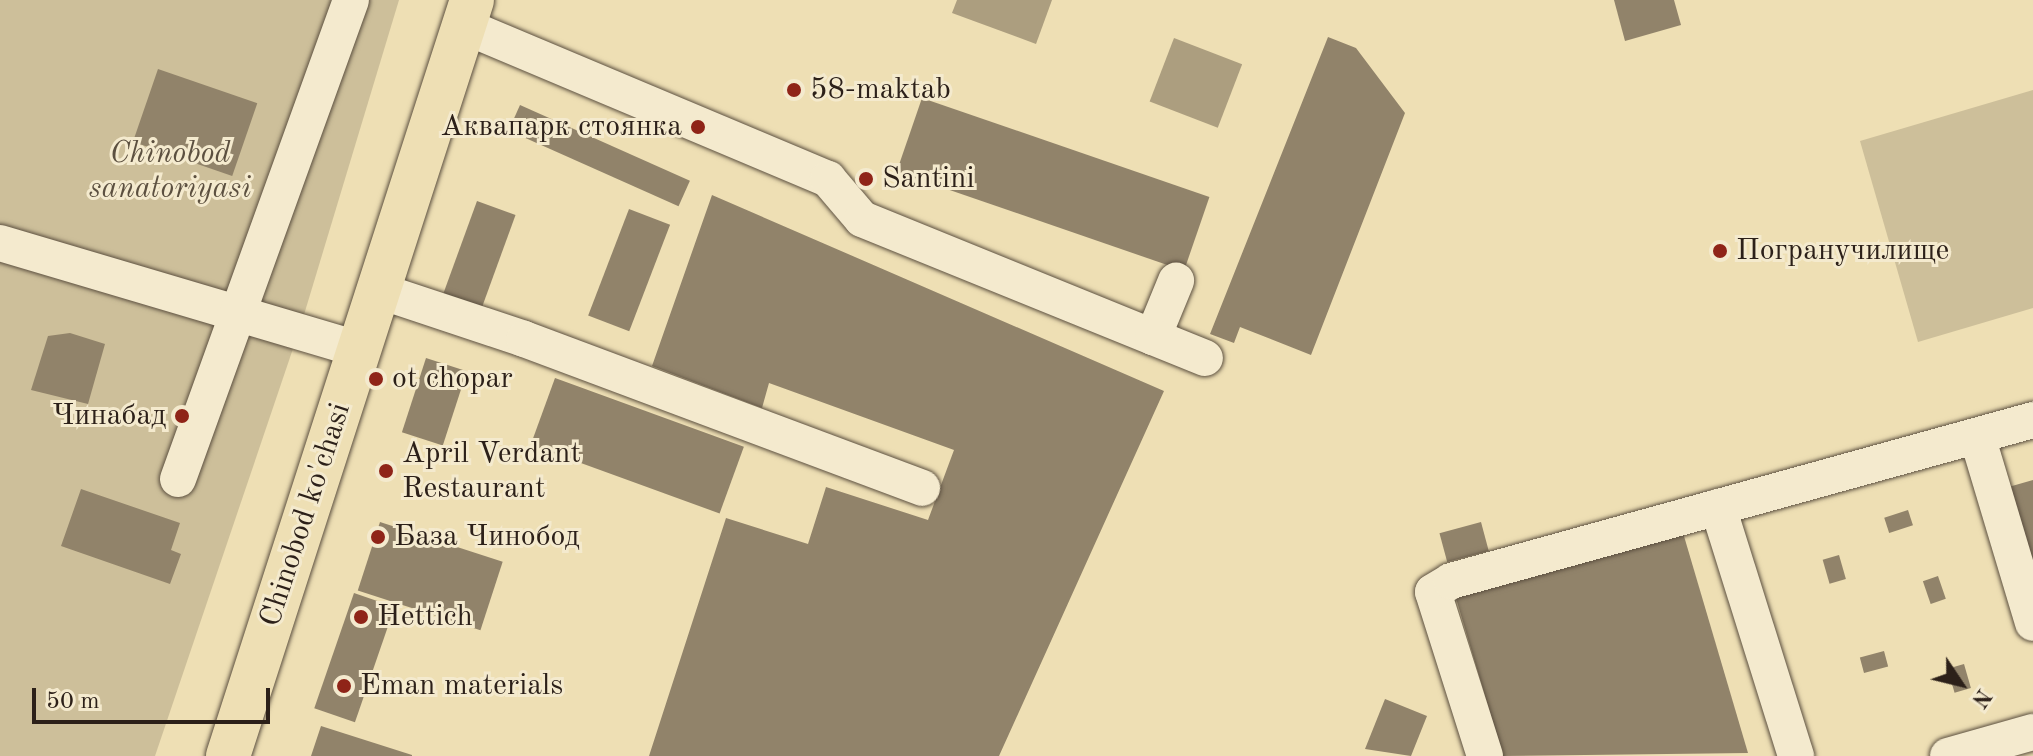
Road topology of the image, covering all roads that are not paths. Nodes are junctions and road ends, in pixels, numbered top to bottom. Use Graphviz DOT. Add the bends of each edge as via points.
graph roads {
  1 [pos="351,0"];
  2 [pos="468,13"];
  3 [pos="0,243"];
  4 [pos="1176,281"];
  5 [pos="377,290"];
  6 [pos="236,308"];
  7 [pos="1153,337"];
  8 [pos="357,349"];
  9 [pos="1205,358"];
  10 [pos="2033,420"];
  11 [pos="1977,436"];
  12 [pos="178,479"];
  13 [pos="922,488"];
  14 [pos="1718,507"];
  15 [pos="2033,623"];
  16 [pos="2033,732"];
  17 [pos="228,756"];
  18 [pos="1485,756"];
  19 [pos="1796,756"];
  20 [pos="1948,756"];
  1 -- 6 [label="lane"];
  2 -- 5 [label="main road, Chinobod ko'chasi"];
  2 -- 7 [label="lane" via="828,179 862,219"];
  3 -- 6 [label="lane"];
  4 -- 7 [label="lane"];
  5 -- 8 [label="main road, Chinobod ko'chasi"];
  5 -- 13 [label="lane"];
  6 -- 8 [label="lane"];
  6 -- 12 [label="lane"];
  7 -- 9 [label="lane"];
  8 -- 17 [label="main road, Chinobod ko'chasi"];
  10 -- 11 [label="lane"];
  11 -- 14 [label="lane"];
  11 -- 15 [label="lane"];
  14 -- 18 [label="lane" via="1451,581 1433,592"];
  14 -- 19 [label="lane"];
  16 -- 20 [label="lane"];
}
